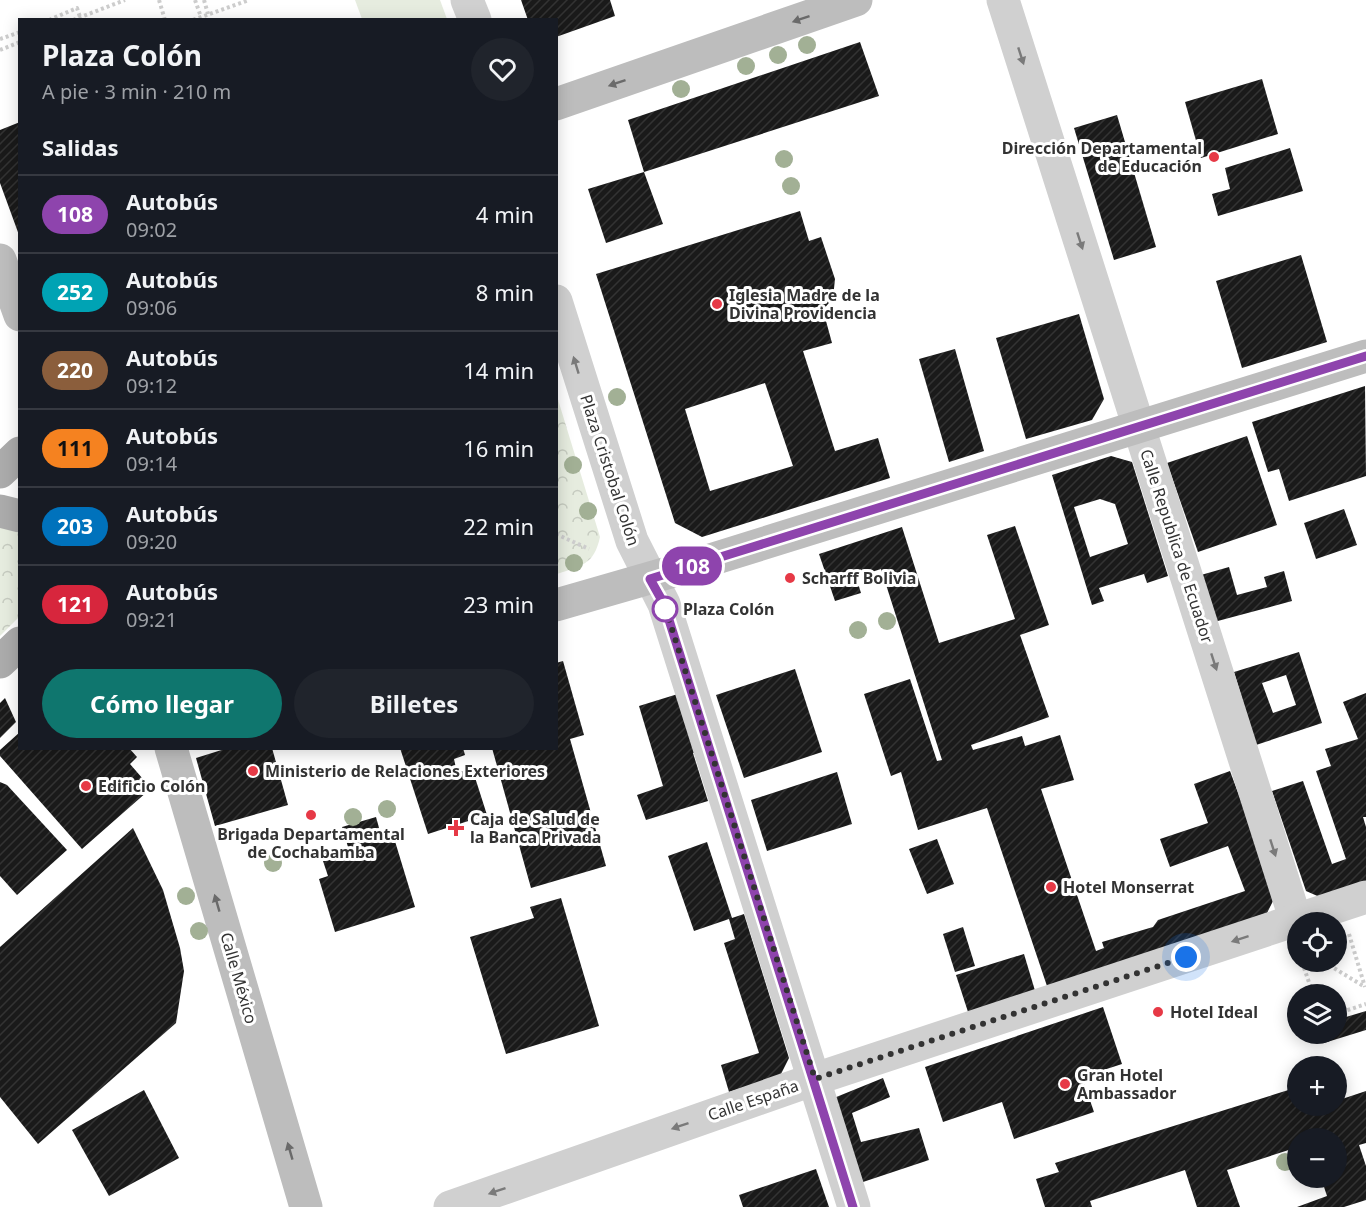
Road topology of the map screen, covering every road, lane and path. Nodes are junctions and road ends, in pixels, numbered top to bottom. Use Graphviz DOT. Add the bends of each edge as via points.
graph roads {
  1 [pos="125,0"];
  2 [pos="159,0"];
  3 [pos="195,0"];
  4 [pos="204,0"];
  5 [pos="249,0"];
  6 [pos="467,0"];
  7 [pos="856,0"];
  8 [pos="1003,0"];
  9 [pos="208,14"];
  10 [pos="80,16"];
  11 [pos="201,17"];
  12 [pos="54,18"];
  13 [pos="76,18"];
  14 [pos="164,18"];
  15 [pos="474,18"];
  16 [pos="18,33"];
  17 [pos="0,39"];
  18 [pos="18,43"];
  19 [pos="0,50"];
  20 [pos="558,103"];
  21 [pos="558,307"];
  22 [pos="1366,356"];
  23 [pos="1138,427"];
  24 [pos="18,455"];
  25 [pos="0,472"];
  26 [pos="0,511"];
  27 [pos="18,516"];
  28 [pos="558,535"];
  29 [pos="589,549"];
  30 [pos="650,579"];
  31 [pos="558,604"];
  32 [pos="18,645"];
  33 [pos="0,662"];
  34 [pos="172,750"];
  35 [pos="1366,897"];
  36 [pos="1293,912"];
  37 [pos="1322,912"];
  38 [pos="1287,924"];
  39 [pos="1348,933"];
  40 [pos="1343,972"];
  41 [pos="1366,987"];
  42 [pos="1366,1004"];
  43 [pos="1347,1010"];
  44 [pos="815,1079"];
  45 [pos="306,1207"];
  46 [pos="450,1207"];
  47 [pos="854,1207"];
  1 -- 10 [label="path"];
  2 -- 14 [label="path"];
  3 -- 11 [label="path"];
  4 -- 9 [label="path"];
  5 -- 9 [label="path"];
  6 -- 15 [label="street"];
  7 -- 20 [label="main road, one-way"];
  8 -- 23 [label="street, Calle Republica de Ecuador, one-way"];
  9 -- 11 [label="path"];
  10 -- 12 [label="path" via="77,8"];
  10 -- 13 [label="path"];
  16 -- 17 [label="path"];
  18 -- 19 [label="path"];
  30 -- 21 [label="street, Plaza Cristobal Colón, one-way" via="632,541"];
  22 -- 23 [label="main road"];
  23 -- 30 [label="main road"];
  23 -- 36 [label="street, Calle Republica de Ecuador, one-way"];
  24 -- 25 [label="main road"];
  26 -- 27 [label="main road"];
  28 -- 29 [label="path"];
  30 -- 31 [label="main road"];
  30 -- 44 [label="street, Plaza Cristobal Colón" via="664,604"];
  32 -- 33 [label="main road"];
  45 -- 34 [label="main road, Calle México, one-way"];
  35 -- 37 [label="street, Calle España"];
  38 -- 44 [label="street, Calle España, one-way"];
  39 -- 41 [label="path"];
  40 -- 41 [label="path"];
  42 -- 43 [label="path"];
  44 -- 46 [label="street, Calle España, one-way"];
  44 -- 47 [label="street, Plaza Cristobal Colón"];
}
